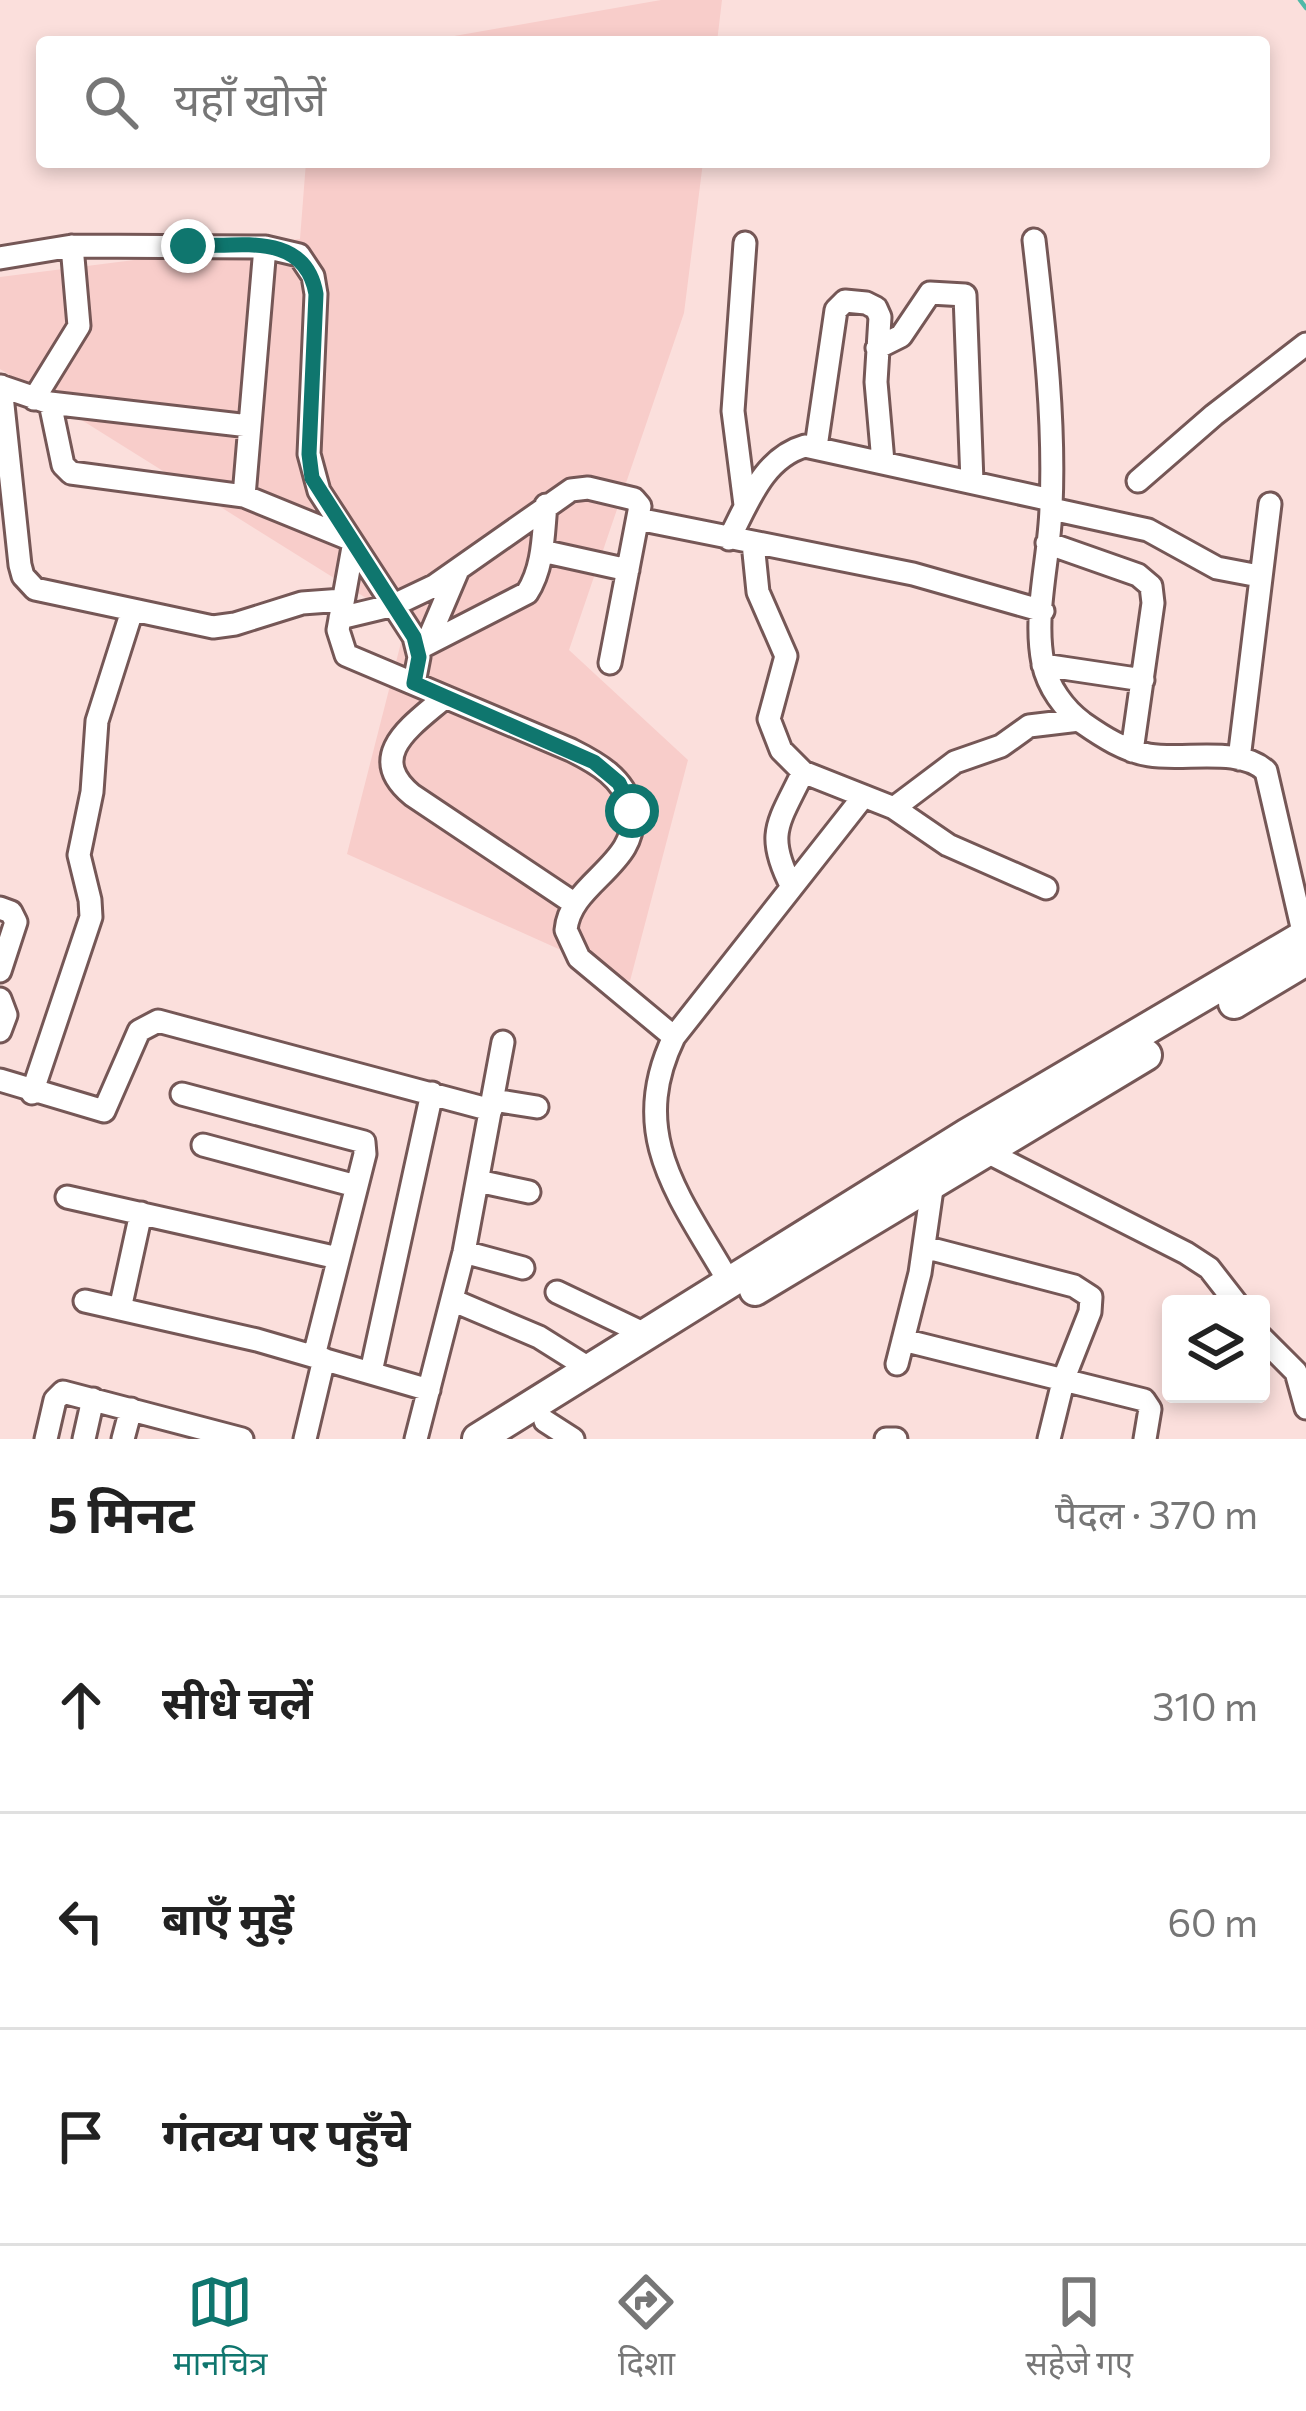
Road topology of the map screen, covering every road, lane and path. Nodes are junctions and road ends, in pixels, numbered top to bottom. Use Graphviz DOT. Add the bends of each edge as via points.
graph roads {
  1 [pos="1034,240"];
  2 [pos="746,243"];
  3 [pos="72,246"];
  4 [pos="265,247"];
  5 [pos="0,258"];
  6 [pos="1306,344"];
  7 [pos="878,348"];
  8 [pos="0,386"];
  9 [pos="42,401"];
  10 [pos="250,426"];
  11 [pos="816,447"];
  12 [pos="883,462"];
  13 [pos="312,478"];
  14 [pos="972,482"];
  15 [pos="1138,482"];
  16 [pos="244,496"];
  17 [pos="1270,504"];
  18 [pos="546,505"];
  19 [pos="1051,505"];
  20 [pos="746,507"];
  21 [pos="298,518"];
  22 [pos="638,519"];
  23 [pos="729,538"];
  24 [pos="350,543"];
  25 [pos="753,543"];
  26 [pos="1047,543"];
  27 [pos="542,551"];
  28 [pos="458,570"];
  29 [pos="628,570"];
  30 [pos="1259,576"];
  31 [pos="399,603"];
  32 [pos="342,609"];
  33 [pos="132,611"];
  34 [pos="439,611"];
  35 [pos="1043,611"];
  36 [pos="472,622"];
  37 [pos="422,647"];
  38 [pos="610,663"];
  39 [pos="1043,665"];
  40 [pos="1143,680"];
  41 [pos="414,683"];
  42 [pos="445,698"];
  43 [pos="1079,721"];
  44 [pos="1132,751"];
  45 [pos="1239,759"];
  46 [pos="802,772"];
  47 [pos="862,797"];
  48 [pos="893,808"];
  49 [pos="792,886"];
  50 [pos="1046,889"];
  51 [pos="574,904"];
  52 [pos="0,908"];
  53 [pos="1305,944"];
  54 [pos="0,971"];
  55 [pos="0,999"];
  56 [pos="0,1031"];
  57 [pos="674,1037"];
  58 [pos="503,1042"];
  59 [pos="0,1080"];
  60 [pos="32,1093"];
  61 [pos="432,1093"];
  62 [pos="182,1094"];
  63 [pos="492,1105"];
  64 [pos="537,1107"];
  65 [pos="203,1145"];
  66 [pos="985,1151"];
  67 [pos="478,1181"];
  68 [pos="933,1182"];
  69 [pos="356,1186"];
  70 [pos="529,1192"];
  71 [pos="68,1197"];
  72 [pos="141,1214"];
  73 [pos="924,1247"];
  74 [pos="464,1252"];
  75 [pos="338,1258"];
  76 [pos="523,1268"];
  77 [pos="729,1282"];
  78 [pos="557,1292"];
  79 [pos="1230,1295"];
  80 [pos="452,1300"];
  81 [pos="85,1301"];
  82 [pos="120,1309"];
  83 [pos="646,1334"];
  84 [pos="903,1340"];
  85 [pos="1270,1346"];
  86 [pos="319,1358"];
  87 [pos="897,1364"];
  88 [pos="590,1369"];
  89 [pos="371,1372"];
  90 [pos="1064,1378"];
  91 [pos="429,1390"];
  92 [pos="93,1399"];
  93 [pos="1306,1408"];
  94 [pos="131,1409"];
  95 [pos="545,1421"];
  96 [pos="164,1429"];
  97 [pos="46,1439"];
  98 [pos="84,1439"];
  99 [pos="123,1439"];
  100 [pos="242,1439"];
  101 [pos="305,1439"];
  102 [pos="416,1439"];
  103 [pos="478,1439"];
  104 [pos="515,1439"];
  105 [pos="573,1439"];
  106 [pos="886,1439"];
  107 [pos="896,1439"];
  108 [pos="1049,1439"];
  109 [pos="1145,1439"];
  1 -- 19 [label="street"];
  2 -- 20 [label="street" via="733,411"];
  3 -- 4 [label="street"];
  3 -- 5 [label="street"];
  3 -- 9 [label="street" via="79,326"];
  4 -- 10 [label="street"];
  4 -- 13 [label="street" via="298,256 313,276"];
  6 -- 15 [label="street"];
  7 -- 11 [label="street" via="876,308 839,305"];
  7 -- 12 [label="street"];
  7 -- 14 [label="street" via="901,336 931,292 966,297"];
  8 -- 9 [label="street"];
  8 -- 33 [label="street" via="23,576 35,589"];
  9 -- 10 [label="street"];
  9 -- 16 [label="street" via="68,471"];
  10 -- 16 [label="street"];
  11 -- 12 [label="street"];
  11 -- 20 [label="street" via="796,448 774,463"];
  12 -- 14 [label="street"];
  13 -- 21 [label="street"];
  13 -- 24 [label="street"];
  14 -- 19 [label="street"];
  16 -- 21 [label="street"];
  17 -- 30 [label="street"];
  18 -- 22 [label="street" via="588,488 637,500"];
  18 -- 27 [label="street"];
  18 -- 28 [label="street"];
  19 -- 26 [label="street"];
  19 -- 30 [label="street" via="1148,530 1216,568"];
  20 -- 23 [label="street"];
  21 -- 24 [label="street"];
  22 -- 23 [label="street"];
  22 -- 29 [label="street"];
  23 -- 25 [label="street"];
  24 -- 31 [label="street"];
  24 -- 32 [label="street"];
  25 -- 35 [label="street" via="913,574"];
  25 -- 46 [label="street" via="758,592 786,656 770,725"];
  26 -- 35 [label="street"];
  26 -- 40 [label="street" via="1151,586"];
  27 -- 29 [label="street"];
  27 -- 36 [label="street" via="527,593"];
  28 -- 31 [label="street"];
  28 -- 34 [label="street"];
  29 -- 38 [label="street"];
  30 -- 45 [label="street"];
  31 -- 32 [label="street"];
  31 -- 34 [label="street"];
  31 -- 37 [label="street"];
  32 -- 33 [label="street" via="302,603 223,627"];
  32 -- 41 [label="street" via="338,640 346,655"];
  33 -- 60 [label="street" via="97,722 79,854 91,917"];
  34 -- 36 [label="street"];
  34 -- 37 [label="street"];
  35 -- 39 [label="street"];
  36 -- 37 [label="street"];
  37 -- 41 [label="street"];
  39 -- 40 [label="street"];
  39 -- 43 [label="street"];
  40 -- 44 [label="street"];
  41 -- 42 [label="street"];
  42 -- 51 [label="street" via="394,748 397,779"];
  42 -- 51 [label="street" via="571,749 619,783 632,811 628,842"];
  43 -- 44 [label="street"];
  43 -- 48 [label="street" via="1029,727 945,767"];
  44 -- 45 [label="street"];
  45 -- 53 [label="street" via="1258,764 1270,781"];
  46 -- 47 [label="street"];
  46 -- 49 [label="street" via="775,842"];
  47 -- 48 [label="street"];
  47 -- 49 [label="street"];
  48 -- 50 [label="street" via="948,845"];
  49 -- 57 [label="street"];
  51 -- 57 [label="street" via="566,930 579,958"];
  52 -- 54 [label="street" via="16,922"];
  53 -- 66 [label="highway"];
  53 -- 77 [label="highway" via="965,1135"];
  55 -- 56 [label="street"];
  57 -- 77 [label="street" via="658,1079 655,1133 667,1174"];
  58 -- 63 [label="street"];
  59 -- 60 [label="street"];
  60 -- 61 [label="street" via="104,1111 139,1031 158,1021"];
  61 -- 63 [label="street"];
  61 -- 89 [label="street"];
  62 -- 69 [label="street" via="361,1140"];
  63 -- 64 [label="street"];
  63 -- 67 [label="street"];
  65 -- 69 [label="street"];
  66 -- 68 [label="highway"];
  66 -- 79 [label="street" via="1186,1252"];
  67 -- 70 [label="street"];
  67 -- 74 [label="street"];
  68 -- 73 [label="street"];
  68 -- 95 [label="highway"];
  69 -- 75 [label="street"];
  71 -- 72 [label="street"];
  72 -- 75 [label="street"];
  72 -- 82 [label="street"];
  73 -- 84 [label="street"];
  73 -- 90 [label="street" via="1089,1293 1090,1312"];
  74 -- 76 [label="street"];
  74 -- 80 [label="street"];
  75 -- 86 [label="street"];
  77 -- 83 [label="highway"];
  78 -- 83 [label="street"];
  80 -- 88 [label="street" via="539,1336"];
  80 -- 91 [label="street"];
  81 -- 82 [label="street"];
  82 -- 86 [label="street"];
  83 -- 88 [label="highway"];
  84 -- 87 [label="street"];
  84 -- 90 [label="street"];
  85 -- 93 [label="street" via="1296,1372"];
  86 -- 89 [label="street"];
  86 -- 101 [label="street"];
  88 -- 103 [label="highway"];
  89 -- 91 [label="street"];
  90 -- 108 [label="street"];
  90 -- 109 [label="street" via="1144,1400"];
  91 -- 102 [label="street"];
  92 -- 94 [label="street"];
  92 -- 97 [label="street" via="60,1393"];
  92 -- 98 [label="street"];
  94 -- 96 [label="street"];
  94 -- 99 [label="street"];
  95 -- 104 [label="highway"];
  95 -- 105 [label="street"];
  96 -- 100 [label="street"];
  106 -- 107 [label="street"];
}
